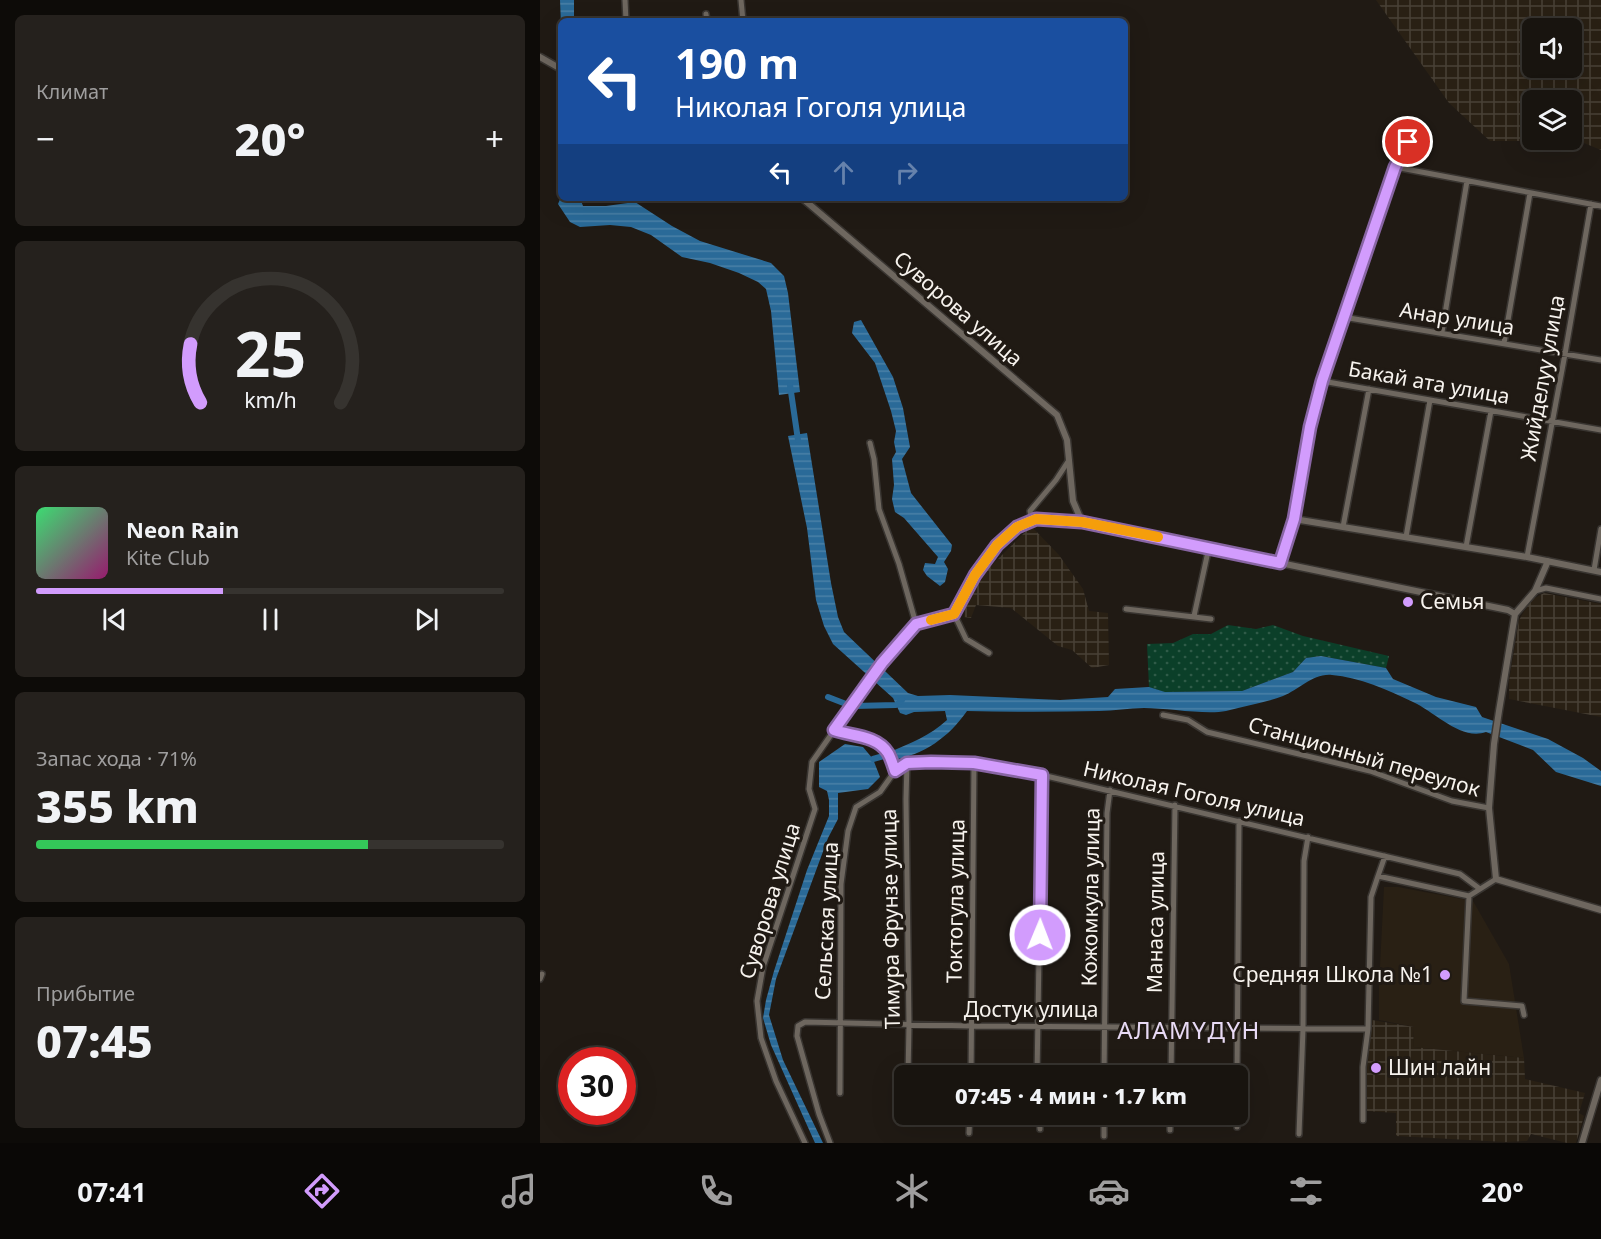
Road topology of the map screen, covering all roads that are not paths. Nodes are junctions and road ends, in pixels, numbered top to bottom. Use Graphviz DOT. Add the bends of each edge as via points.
graph roads {
  1 [pos="625,0"];
  2 [pos="741,0"];
  3 [pos="626,18"];
  4 [pos="742,18"];
  5 [pos="540,57"];
  6 [pos="558,67"];
  7 [pos="1408,142"];
  8 [pos="1395,167"];
  9 [pos="1467,181"];
  10 [pos="1530,193"];
  11 [pos="806,201"];
  12 [pos="1591,204"];
  13 [pos="1601,207"];
  14 [pos="1343,317"];
  15 [pos="1442,332"];
  16 [pos="1504,343"];
  17 [pos="1566,354"];
  18 [pos="1601,360"];
  19 [pos="1322,381"];
  20 [pos="1369,389"];
  21 [pos="1430,400"];
  22 [pos="1491,411"];
  23 [pos="1552,422"];
  24 [pos="1601,430"];
  25 [pos="870,442"];
  26 [pos="1069,460"];
  27 [pos="1294,519"];
  28 [pos="1032,521"];
  29 [pos="1082,522"];
  30 [pos="1343,527"];
  31 [pos="1601,529"];
  32 [pos="1406,537"];
  33 [pos="1209,547"];
  34 [pos="1466,547"];
  35 [pos="1527,557"];
  36 [pos="1548,561"];
  37 [pos="1280,563"];
  38 [pos="1598,571"];
  39 [pos="1535,591"];
  40 [pos="1601,599"];
  41 [pos="1126,609"];
  42 [pos="954,614"];
  43 [pos="1515,614"];
  44 [pos="1194,616"];
  45 [pos="1211,619"];
  46 [pos="916,624"];
  47 [pos="989,653"];
  48 [pos="1163,715"];
  49 [pos="834,730"];
  50 [pos="907,763"];
  51 [pos="974,763"];
  52 [pos="895,771"];
  53 [pos="1042,775"];
  54 [pos="1110,790"];
  55 [pos="1175,805"];
  56 [pos="1489,808"];
  57 [pos="1239,821"];
  58 [pos="1308,837"];
  59 [pos="1385,856"];
  60 [pos="1378,876"];
  61 [pos="1496,879"];
  62 [pos="1480,889"];
  63 [pos="1469,896"];
  64 [pos="1601,910"];
  65 [pos="1524,1015"];
  66 [pos="839,1024"];
  67 [pos="909,1025"];
  68 [pos="972,1026"];
  69 [pos="1039,1027"];
  70 [pos="1105,1027"];
  71 [pos="1171,1027"];
  72 [pos="1238,1028"];
  73 [pos="1302,1029"];
  74 [pos="1368,1029"];
  75 [pos="908,1065"];
  76 [pos="971,1065"];
  77 [pos="1037,1065"];
  78 [pos="1104,1065"];
  79 [pos="1171,1065"];
  80 [pos="1238,1065"];
  81 [pos="1601,1080"];
  82 [pos="840,1093"];
  83 [pos="1598,1099"];
  84 [pos="1363,1120"];
  85 [pos="969,1125"];
  86 [pos="1040,1125"];
  87 [pos="1104,1125"];
  88 [pos="1170,1125"];
  89 [pos="1040,1129"];
  90 [pos="1170,1130"];
  91 [pos="969,1133"];
  92 [pos="1299,1134"];
  93 [pos="1104,1136"];
  94 [pos="805,1143"];
  95 [pos="831,1143"];
  96 [pos="1582,1143"];
  1 -- 3 [label="street"];
  2 -- 4 [label="street"];
  5 -- 6 [label="street"];
  7 -- 8 [label="street"];
  8 -- 9 [label="street"];
  8 -- 14 [label="street"];
  9 -- 10 [label="street"];
  9 -- 15 [label="street"];
  10 -- 12 [label="street"];
  10 -- 16 [label="street"];
  11 -- 26 [label="street, Суворова улица" via="1057,415 1067,440"];
  12 -- 13 [label="street"];
  12 -- 17 [label="street, Жийделуу улица"];
  14 -- 15 [label="street, Анар улица"];
  14 -- 19 [label="street"];
  15 -- 16 [label="street, Анар улица"];
  16 -- 17 [label="street, Анар улица"];
  17 -- 18 [label="street, Анар улица"];
  17 -- 23 [label="street, Жийделуу улица"];
  19 -- 20 [label="street, Бакай ата улица"];
  19 -- 27 [label="street"];
  20 -- 21 [label="street, Бакай ата улица"];
  20 -- 30 [label="street"];
  21 -- 22 [label="street, Бакай ата улица"];
  21 -- 32 [label="street"];
  22 -- 23 [label="street, Бакай ата улица"];
  22 -- 34 [label="street"];
  23 -- 24 [label="street, Бакай ата улица"];
  23 -- 35 [label="street, Жийделуу улица"];
  25 -- 46 [label="street" via="879,509"];
  26 -- 28 [label="street" via="1030,511"];
  26 -- 29 [label="street, Суворова улица" via="1073,501"];
  27 -- 30 [label="street"];
  27 -- 37 [label="street"];
  28 -- 29 [label="street"];
  28 -- 42 [label="street" via="1017,527 997,545"];
  29 -- 33 [label="street"];
  30 -- 32 [label="street"];
  31 -- 38 [label="street"];
  32 -- 34 [label="street"];
  33 -- 37 [label="street"];
  33 -- 44 [label="street"];
  34 -- 35 [label="street"];
  35 -- 36 [label="street"];
  36 -- 38 [label="street"];
  36 -- 39 [label="street"];
  37 -- 43 [label="street"];
  39 -- 40 [label="street" via="1546,588"];
  39 -- 43 [label="street"];
  41 -- 44 [label="street"];
  42 -- 46 [label="street"];
  42 -- 47 [label="street" via="966,639"];
  43 -- 56 [label="street, Станционный переулок" via="1494,744"];
  44 -- 45 [label="street"];
  46 -- 49 [label="street, Суворова улица" via="882,663"];
  48 -- 56 [label="street, Станционный переулок" via="1188,720 1207,732 1370,771 1452,801"];
  49 -- 52 [label="street" via="876,743 887,752"];
  49 -- 94 [label="street, Суворова улица" via="812,762 808,789 815,809 763,967 757,1001 761,1038"];
  50 -- 51 [label="street, Николая Гоголя улица"];
  50 -- 52 [label="street"];
  50 -- 67 [label="street, Тимура Фрунзе улица"];
  51 -- 53 [label="street, Николая Гоголя улица"];
  51 -- 68 [label="street, Токтогула улица"];
  52 -- 66 [label="street, Сельская улица" via="880,792 856,807 850,820 841,884"];
  53 -- 54 [label="street, Николая Гоголя улица"];
  53 -- 69 [label="street"];
  54 -- 55 [label="street, Николая Гоголя улица"];
  54 -- 70 [label="street, Кожомкула улица"];
  55 -- 57 [label="street, Николая Гоголя улица"];
  55 -- 71 [label="street, Манаса улица"];
  56 -- 61 [label="street, Станционный переулок"];
  57 -- 58 [label="street, Николая Гоголя улица"];
  57 -- 72 [label="street"];
  58 -- 59 [label="street, Николая Гоголя улица"];
  58 -- 73 [label="street" via="1304,861"];
  59 -- 60 [label="street"];
  59 -- 62 [label="street, Николая Гоголя улица" via="1460,874"];
  60 -- 63 [label="street"];
  60 -- 74 [label="street" via="1371,897"];
  61 -- 62 [label="street"];
  61 -- 64 [label="street"];
  62 -- 63 [label="street"];
  63 -- 65 [label="street" via="1464,1001 1522,1006"];
  66 -- 67 [label="street, Достук улица"];
  66 -- 82 [label="street, Сельская улица"];
  66 -- 95 [label="street, Достук улица" via="805,1022 798,1026 797,1036"];
  67 -- 68 [label="street, Достук улица"];
  67 -- 75 [label="street, Тимура Фрунзе улица"];
  68 -- 69 [label="street, Достук улица"];
  68 -- 76 [label="street, Токтогула улица"];
  69 -- 70 [label="street, Достук улица"];
  69 -- 77 [label="street"];
  70 -- 71 [label="street, Достук улица"];
  70 -- 78 [label="street, Кожомкула улица"];
  71 -- 72 [label="street, Достук улица"];
  71 -- 79 [label="street, Манаса улица"];
  72 -- 73 [label="street, Достук улица"];
  72 -- 80 [label="street"];
  73 -- 74 [label="street, Достук улица"];
  73 -- 92 [label="street"];
  74 -- 84 [label="street"];
  81 -- 83 [label="street"];
  83 -- 96 [label="street"];
  85 -- 91 [label="street"];
  86 -- 89 [label="street"];
  87 -- 93 [label="street"];
  88 -- 90 [label="street"];
}
